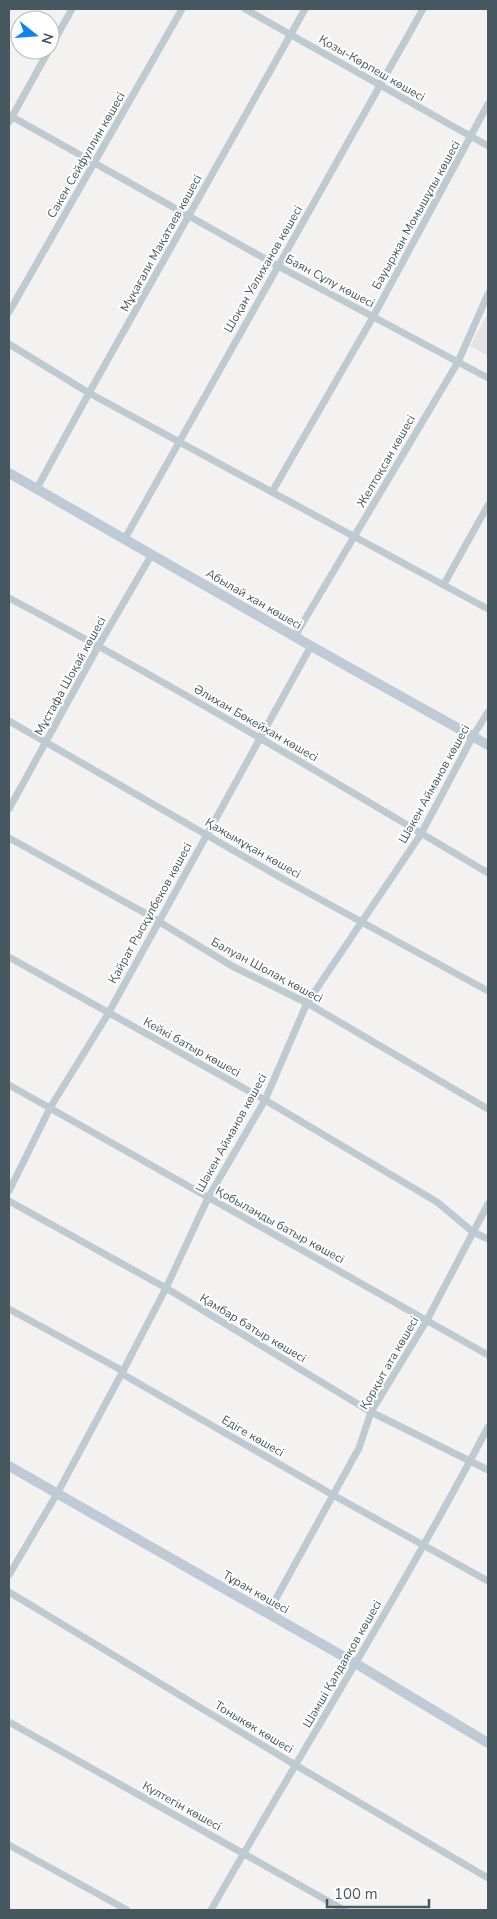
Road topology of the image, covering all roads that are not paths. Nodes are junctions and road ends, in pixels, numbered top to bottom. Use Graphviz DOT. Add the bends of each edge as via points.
graph roads {
  1 [pos="72,9"];
  2 [pos="182,9"];
  3 [pos="245,9"];
  4 [pos="304,9"];
  5 [pos="424,9"];
  6 [pos="60,30"];
  7 [pos="290,34"];
  8 [pos="43,60"];
  9 [pos="380,86"];
  10 [pos="488,104"];
  11 [pos="10,118"];
  12 [pos="472,137"];
  13 [pos="488,146"];
  14 [pos="94,165"];
  15 [pos="189,216"];
  16 [pos="278,266"];
  17 [pos="488,294"];
  18 [pos="9,312"];
  19 [pos="373,316"];
  20 [pos="9,344"];
  21 [pos="458,362"];
  22 [pos="488,378"];
  23 [pos="89,393"];
  24 [pos="179,442"];
  25 [pos="9,473"];
  26 [pos="37,488"];
  27 [pos="272,492"];
  28 [pos="488,505"];
  29 [pos="355,537"];
  30 [pos="124,540"];
  31 [pos="152,554"];
  32 [pos="444,584"];
  33 [pos="9,598"];
  34 [pos="488,609"];
  35 [pos="295,636"];
  36 [pos="99,645"];
  37 [pos="311,646"];
  38 [pos="488,712"];
  39 [pos="9,721"];
  40 [pos="473,736"];
  41 [pos="260,738"];
  42 [pos="46,741"];
  43 [pos="488,744"];
  44 [pos="9,809"];
  45 [pos="206,834"];
  46 [pos="422,834"];
  47 [pos="9,838"];
  48 [pos="488,873"];
  49 [pos="158,921"];
  50 [pos="362,921"];
  51 [pos="9,958"];
  52 [pos="488,991"];
  53 [pos="307,1003"];
  54 [pos="108,1014"];
  55 [pos="9,1085"];
  56 [pos="265,1100"];
  57 [pos="50,1108"];
  58 [pos="488,1108"];
  59 [pos="9,1191"];
  60 [pos="208,1198"];
  61 [pos="9,1200"];
  62 [pos="488,1204"];
  63 [pos="473,1232"];
  64 [pos="488,1239"];
  65 [pos="166,1288"];
  66 [pos="9,1309"];
  67 [pos="427,1320"];
  68 [pos="488,1355"];
  69 [pos="123,1371"];
  70 [pos="371,1412"];
  71 [pos="488,1427"];
  72 [pos="471,1460"];
  73 [pos="9,1466"];
  74 [pos="488,1470"];
  75 [pos="58,1492"];
  76 [pos="333,1495"];
  77 [pos="424,1545"];
  78 [pos="9,1574"];
  79 [pos="488,1581"];
  80 [pos="9,1592"];
  81 [pos="268,1613"];
  82 [pos="355,1663"];
  83 [pos="9,1722"];
  84 [pos="488,1743"];
  85 [pos="297,1766"];
  86 [pos="9,1845"];
  87 [pos="244,1854"];
  88 [pos="488,1878"];
  89 [pos="127,1910"];
  90 [pos="211,1910"];
  91 [pos="344,1910"];
  1 -- 6 [label="street"];
  2 -- 14 [label="street, Сәкен Сейфуллин көшесі"];
  3 -- 7 [label="street, Қозы-Көрпеш көшесі"];
  4 -- 7 [label="street, Мұқағали Мақатаев көшесі"];
  5 -- 9 [label="street, Шоқан Уәлиханов көшесі"];
  7 -- 9 [label="street, Қозы-Көрпеш көшесі"];
  7 -- 15 [label="street, Мұқағали Мақатаев көшесі"];
  8 -- 11 [label="street"];
  9 -- 12 [label="street, Қозы-Көрпеш көшесі"];
  9 -- 16 [label="street, Шоқан Уәлиханов көшесі"];
  10 -- 12 [label="street, Бауыржан Момышұлы көшесі"];
  11 -- 14 [label="street, Баян Сұлу көшесі"];
  12 -- 13 [label="street, Қозы-Көрпеш көшесі"];
  12 -- 19 [label="street, Бауыржан Момышұлы көшесі"];
  14 -- 15 [label="street, Баян Сұлу көшесі"];
  14 -- 18 [label="street, Сәкен Сейфуллин көшесі"];
  15 -- 16 [label="street, Баян Сұлу көшесі"];
  15 -- 23 [label="street, Мұқағали Мақатаев көшесі"];
  16 -- 19 [label="street, Баян Сұлу көшесі"];
  16 -- 24 [label="street, Шоқан Уәлиханов көшесі"];
  17 -- 21 [label="street, Желтоқсан көшесі"];
  19 -- 21 [label="street, Баян Сұлу көшесі"];
  19 -- 27 [label="street, Бауыржан Момышұлы көшесі"];
  20 -- 23 [label="street"];
  21 -- 22 [label="street, Баян Сұлу көшесі"];
  21 -- 29 [label="street, Желтоқсан көшесі"];
  23 -- 24 [label="street"];
  23 -- 26 [label="street, Мұқағали Мақатаев көшесі"];
  24 -- 27 [label="street"];
  24 -- 30 [label="street, Шоқан Уәлиханов көшесі"];
  25 -- 26 [label="street, Абылай хан көшесі"];
  26 -- 30 [label="street, Абылай хан көшесі"];
  27 -- 29 [label="street"];
  28 -- 32 [label="street"];
  29 -- 32 [label="street"];
  29 -- 35 [label="street, Желтоқсан көшесі"];
  30 -- 31 [label="street, Абылай хан көшесі"];
  31 -- 35 [label="street, Абылай хан көшесі"];
  31 -- 36 [label="street, Мұстафа Шоқай көшесі"];
  32 -- 34 [label="street"];
  33 -- 36 [label="street, Әлихан Бөкейхан көшесі"];
  35 -- 37 [label="street, Абылай хан көшесі"];
  36 -- 41 [label="street, Әлихан Бөкейхан көшесі"];
  36 -- 42 [label="street, Мұстафа Шоқай көшесі"];
  37 -- 40 [label="street, Абылай хан көшесі"];
  37 -- 41 [label="street, Қайрат Рысқұлбеков көшесі"];
  38 -- 40 [label="street, Шәкен Айманов көшесі"];
  39 -- 42 [label="street, Қажымұқан көшесі"];
  40 -- 43 [label="street, Абылай хан көшесі"];
  40 -- 46 [label="street, Шәкен Айманов көшесі"];
  41 -- 45 [label="street, Қайрат Рысқұлбеков көшесі"];
  41 -- 46 [label="street, Әлихан Бөкейхан көшесі"];
  42 -- 44 [label="street, Мұстафа Шоқай көшесі"];
  42 -- 45 [label="street, Қажымұқан көшесі"];
  45 -- 49 [label="street, Қайрат Рысқұлбеков көшесі"];
  45 -- 50 [label="street, Қажымұқан көшесі"];
  46 -- 48 [label="street, Әлихан Бөкейхан көшесі"];
  46 -- 50 [label="street, Шәкен Айманов көшесі"];
  47 -- 49 [label="street, Балуан Шолақ көшесі"];
  49 -- 53 [label="street, Балуан Шолақ көшесі" via="232,966"];
  49 -- 54 [label="street, Қайрат Рысқұлбеков көшесі"];
  50 -- 52 [label="street, Қажымұқан көшесі"];
  50 -- 53 [label="street, Шәкен Айманов көшесі"];
  51 -- 54 [label="street, Кейкі батыр көшесі"];
  53 -- 56 [label="street, Шәкен Айманов көшесі"];
  53 -- 58 [label="street, Балуан Шолақ көшесі"];
  54 -- 56 [label="street, Кейкі батыр көшесі"];
  54 -- 57 [label="street, Қайрат Рысқұлбеков көшесі"];
  55 -- 57 [label="street, Қобыланды батыр көшесі"];
  56 -- 60 [label="street, Шәкен Айманов көшесі"];
  56 -- 63 [label="street, Кейкі батыр көшесі" via="437,1202"];
  57 -- 59 [label="street, Қайрат Рысқұлбеков көшесі"];
  57 -- 60 [label="street, Қобыланды батыр көшесі"];
  60 -- 65 [label="street, Шәкен Айманов көшесі"];
  60 -- 67 [label="street, Қобыланды батыр көшесі"];
  61 -- 65 [label="street, Қамбар батыр көшесі"];
  62 -- 63 [label="street, Қорқыт ата көшесі"];
  63 -- 64 [label="street, Кейкі батыр көшесі"];
  63 -- 67 [label="street, Қорқыт ата көшесі"];
  65 -- 69 [label="street, Шәкен Айманов көшесі"];
  65 -- 70 [label="street, Қамбар батыр көшесі"];
  66 -- 69 [label="street, Едіге көшесі"];
  67 -- 68 [label="street, Қобыланды батыр көшесі"];
  67 -- 70 [label="street, Қорқыт ата көшесі"];
  69 -- 75 [label="street, Шәкен Айманов көшесі"];
  69 -- 76 [label="street, Едіге көшесі" via="124,1375"];
  70 -- 72 [label="street, Қамбар батыр көшесі"];
  70 -- 76 [label="street, Қорқыт ата көшесі" via="359,1448"];
  71 -- 72 [label="street, Шәмші Қалдаяқов көшесі"];
  72 -- 74 [label="street, Қамбар батыр көшесі"];
  72 -- 77 [label="street, Шәмші Қалдаяқов көшесі"];
  73 -- 75 [label="street, Тұран көшесі"];
  75 -- 78 [label="street, Шәкен Айманов көшесі"];
  75 -- 81 [label="street, Тұран көшесі"];
  76 -- 77 [label="street, Едіге көшесі"];
  76 -- 81 [label="street, Қорқыт ата көшесі"];
  77 -- 79 [label="street, Едіге көшесі"];
  77 -- 82 [label="street, Шәмші Қалдаяқов көшесі"];
  80 -- 85 [label="street, Тоныкөк көшесі"];
  81 -- 82 [label="street, Тұран көшесі"];
  82 -- 84 [label="street, Тұран көшесі"];
  82 -- 85 [label="street, Шәмші Қалдаяқов көшесі"];
  83 -- 87 [label="street, Күлтегін көшесі"];
  85 -- 87 [label="street, Шәмші Қалдаяқов көшесі"];
  85 -- 88 [label="street, Тоныкөк көшесі"];
  86 -- 89 [label="street"];
  87 -- 90 [label="street, Шәмші Қалдаяқов көшесі"];
  87 -- 91 [label="street, Күлтегін көшесі"];
}
